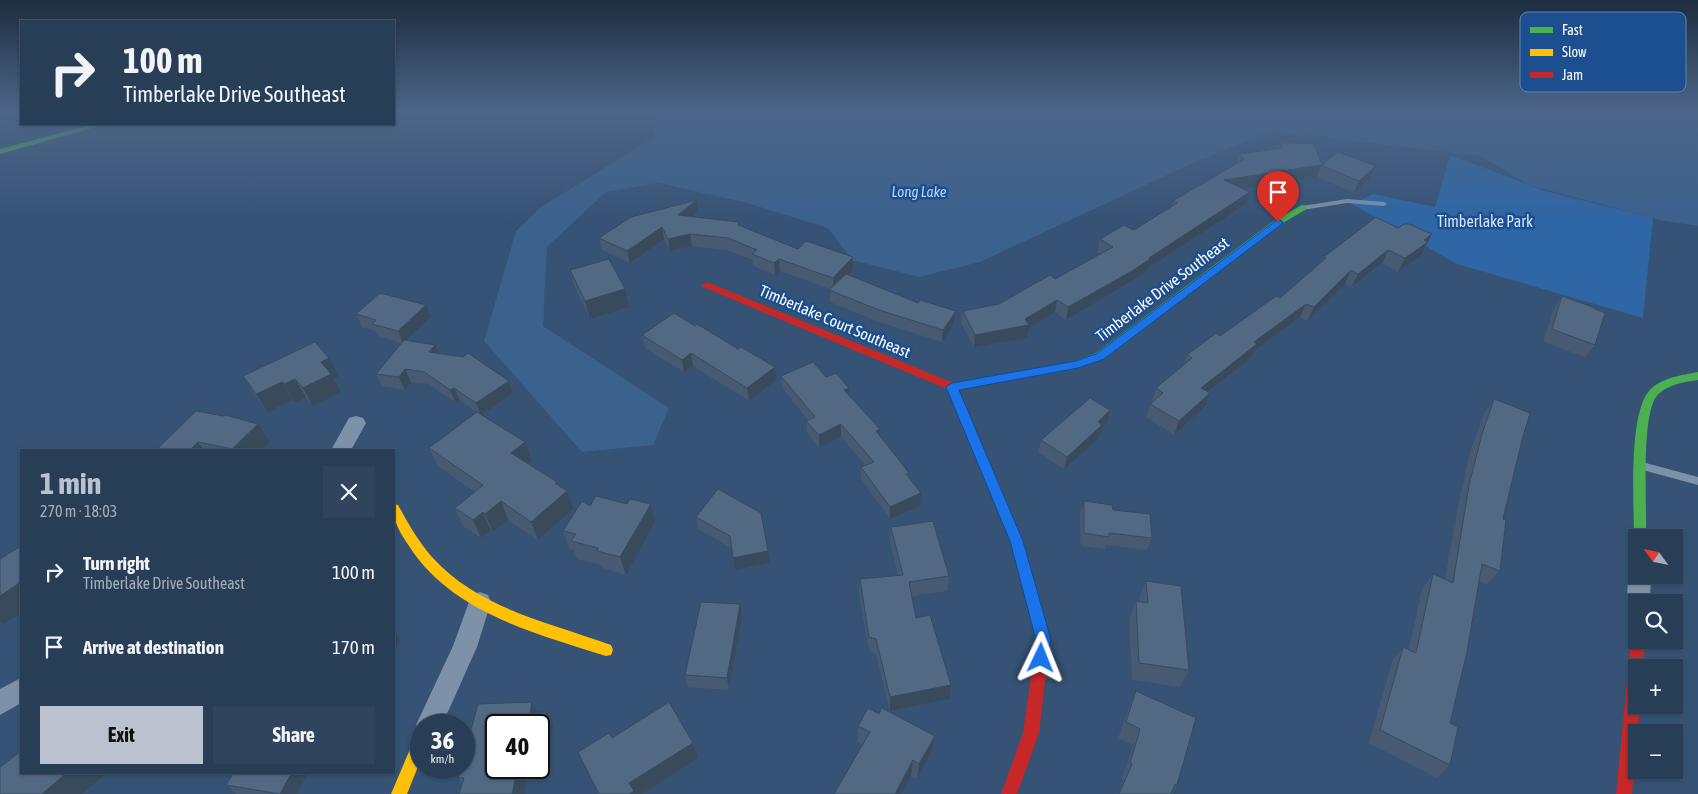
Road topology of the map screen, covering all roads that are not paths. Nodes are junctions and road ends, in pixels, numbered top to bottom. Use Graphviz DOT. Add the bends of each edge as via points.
graph roads {
  1 [pos="18,147"];
  2 [pos="0,152"];
  3 [pos="1384,204"];
  4 [pos="1302,208"];
  5 [pos="707,285"];
  6 [pos="1698,376"];
  7 [pos="952,387"];
  8 [pos="356,424"];
  9 [pos="342,449"];
  10 [pos="1642,466"];
  11 [pos="1698,481"];
  12 [pos="395,511"];
  13 [pos="1640,529"];
  14 [pos="480,602"];
  15 [pos="1637,649"];
  16 [pos="606,650"];
  17 [pos="20,691"];
  18 [pos="0,703"];
  19 [pos="434,714"];
  20 [pos="410,764"];
  21 [pos="399,794"];
  22 [pos="1009,794"];
  23 [pos="1624,794"];
  1 -- 2 [label="street"];
  3 -- 4 [label="lane" via="1347,200"];
  4 -- 7 [label="street, Timberlake Drive Southeast" via="1278,222 1100,356 1078,364"];
  5 -- 7 [label="street, Timberlake Court Southeast"];
  6 -- 10 [label="street" via="1672,383 1650,396 1643,424"];
  7 -- 22 [label="street" via="1016,541 1044,640 1031,733"];
  8 -- 9 [label="street"];
  10 -- 11 [label="lane"];
  10 -- 13 [label="street"];
  12 -- 14 [label="street" via="411,540 437,571"];
  14 -- 16 [label="street"];
  14 -- 19 [label="street" via="465,647"];
  15 -- 23 [label="street"];
  17 -- 18 [label="street"];
  20 -- 21 [label="street"];
}
